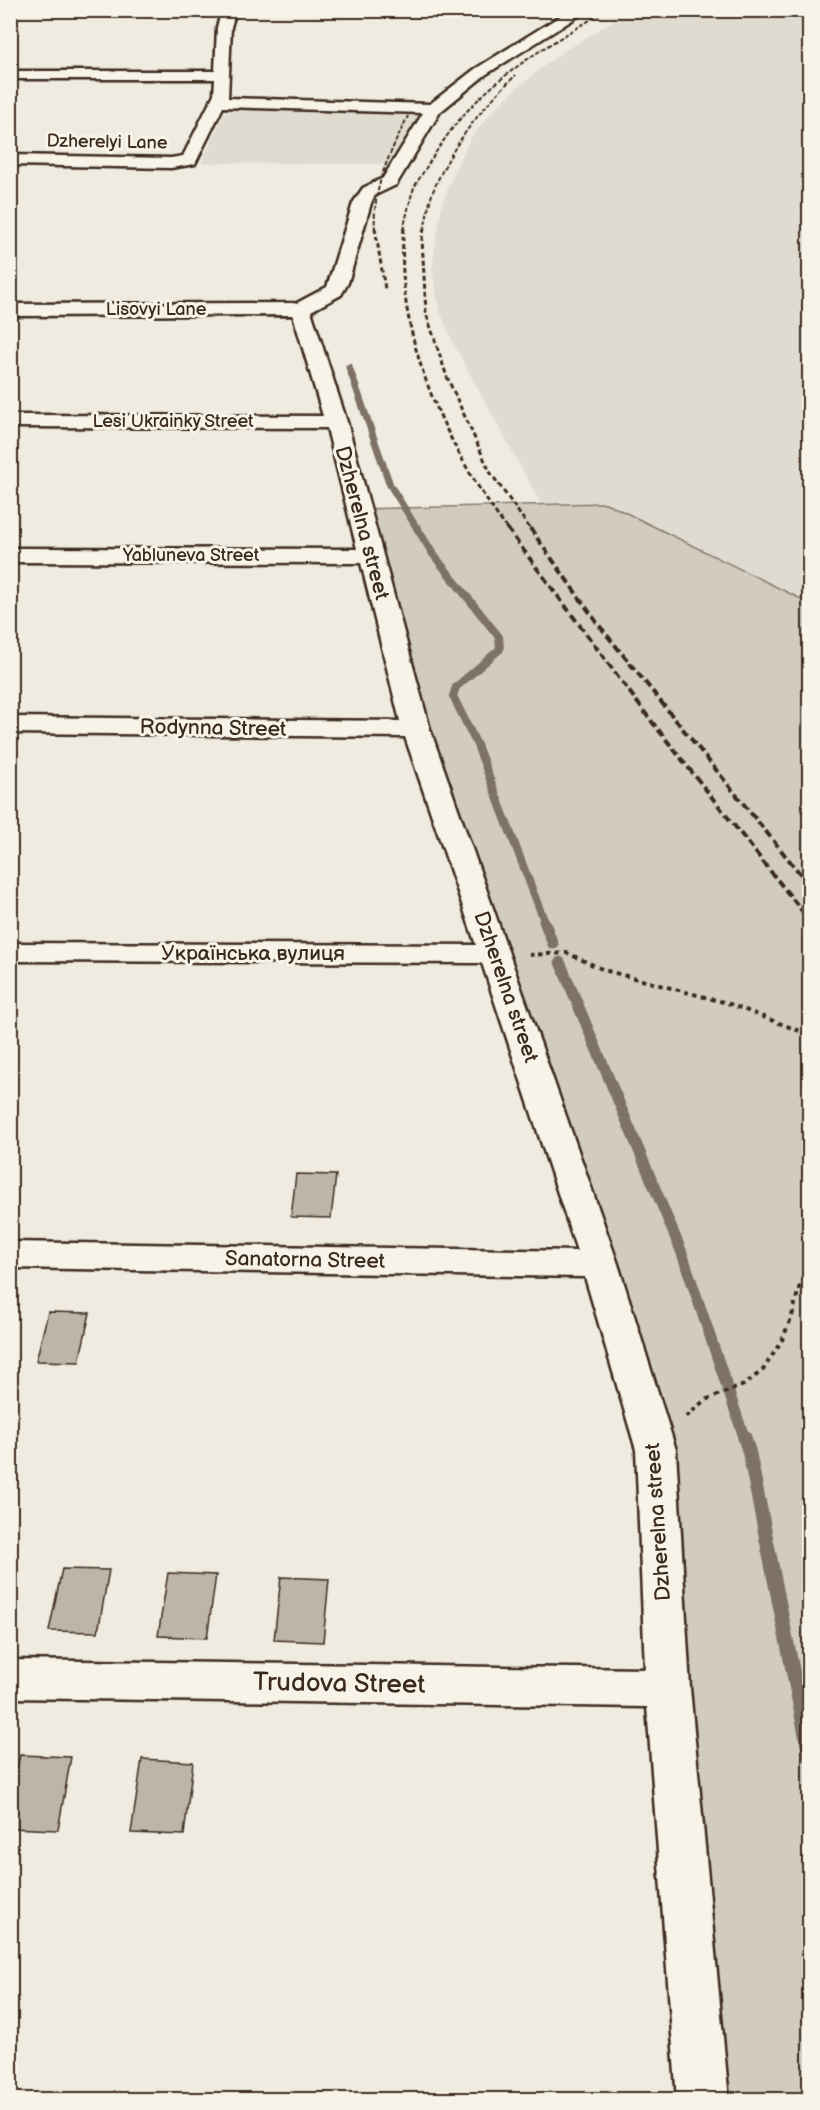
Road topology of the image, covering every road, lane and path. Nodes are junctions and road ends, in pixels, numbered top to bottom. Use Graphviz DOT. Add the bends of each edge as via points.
graph roads {
  1 [pos="229,10"];
  2 [pos="581,10"];
  3 [pos="10,75"];
  4 [pos="222,75"];
  5 [pos="220,102"];
  6 [pos="434,109"];
  7 [pos="10,160"];
  8 [pos="301,309"];
  9 [pos="10,310"];
  10 [pos="10,421"];
  11 [pos="336,422"];
  12 [pos="10,555"];
  13 [pos="371,556"];
  14 [pos="10,725"];
  15 [pos="416,729"];
  16 [pos="10,952"];
  17 [pos="495,954"];
  18 [pos="810,1035"];
  19 [pos="10,1255"];
  20 [pos="600,1264"];
  21 [pos="810,1274"];
  22 [pos="718,1393"];
  23 [pos="10,1679"];
  24 [pos="668,1688"];
  25 [pos="703,2100"];
  1 -- 4 [label="street, Dzherelyi Lane" via="224,27"];
  2 -- 6 [label="street" via="480,72"];
  3 -- 4 [label="street"];
  4 -- 5 [label="street, Dzherelyi Lane"];
  5 -- 6 [label="street"];
  5 -- 7 [label="street, Dzherelyi Lane" via="191,157 185,161"];
  6 -- 8 [label="street" via="390,181 369,192 362,203 334,291"];
  8 -- 9 [label="street, Lisovyi Lane"];
  8 -- 11 [label="street, Dzherelna street"];
  10 -- 11 [label="street, Lesi Ukrainky Street"];
  11 -- 13 [label="street, Dzherelna street"];
  12 -- 13 [label="street, Yabluneva Street"];
  13 -- 15 [label="street, Dzherelna street"];
  14 -- 15 [label="street, Rodynna Street"];
  15 -- 17 [label="street, Dzherelna street"];
  16 -- 17 [label="street, Українська вулиця"];
  17 -- 18 [label="path" via="567,953 604,970 727,1003"];
  17 -- 20 [label="street, Dzherelna street"];
  19 -- 20 [label="street, Sanatorna Street"];
  20 -- 24 [label="street, Dzherelna street" via="656,1450"];
  21 -- 22 [label="path" via="798,1291 780,1345 756,1377 739,1389"];
  23 -- 24 [label="street, Trudova Street"];
  24 -- 25 [label="street, Dzherelna street"];
}
